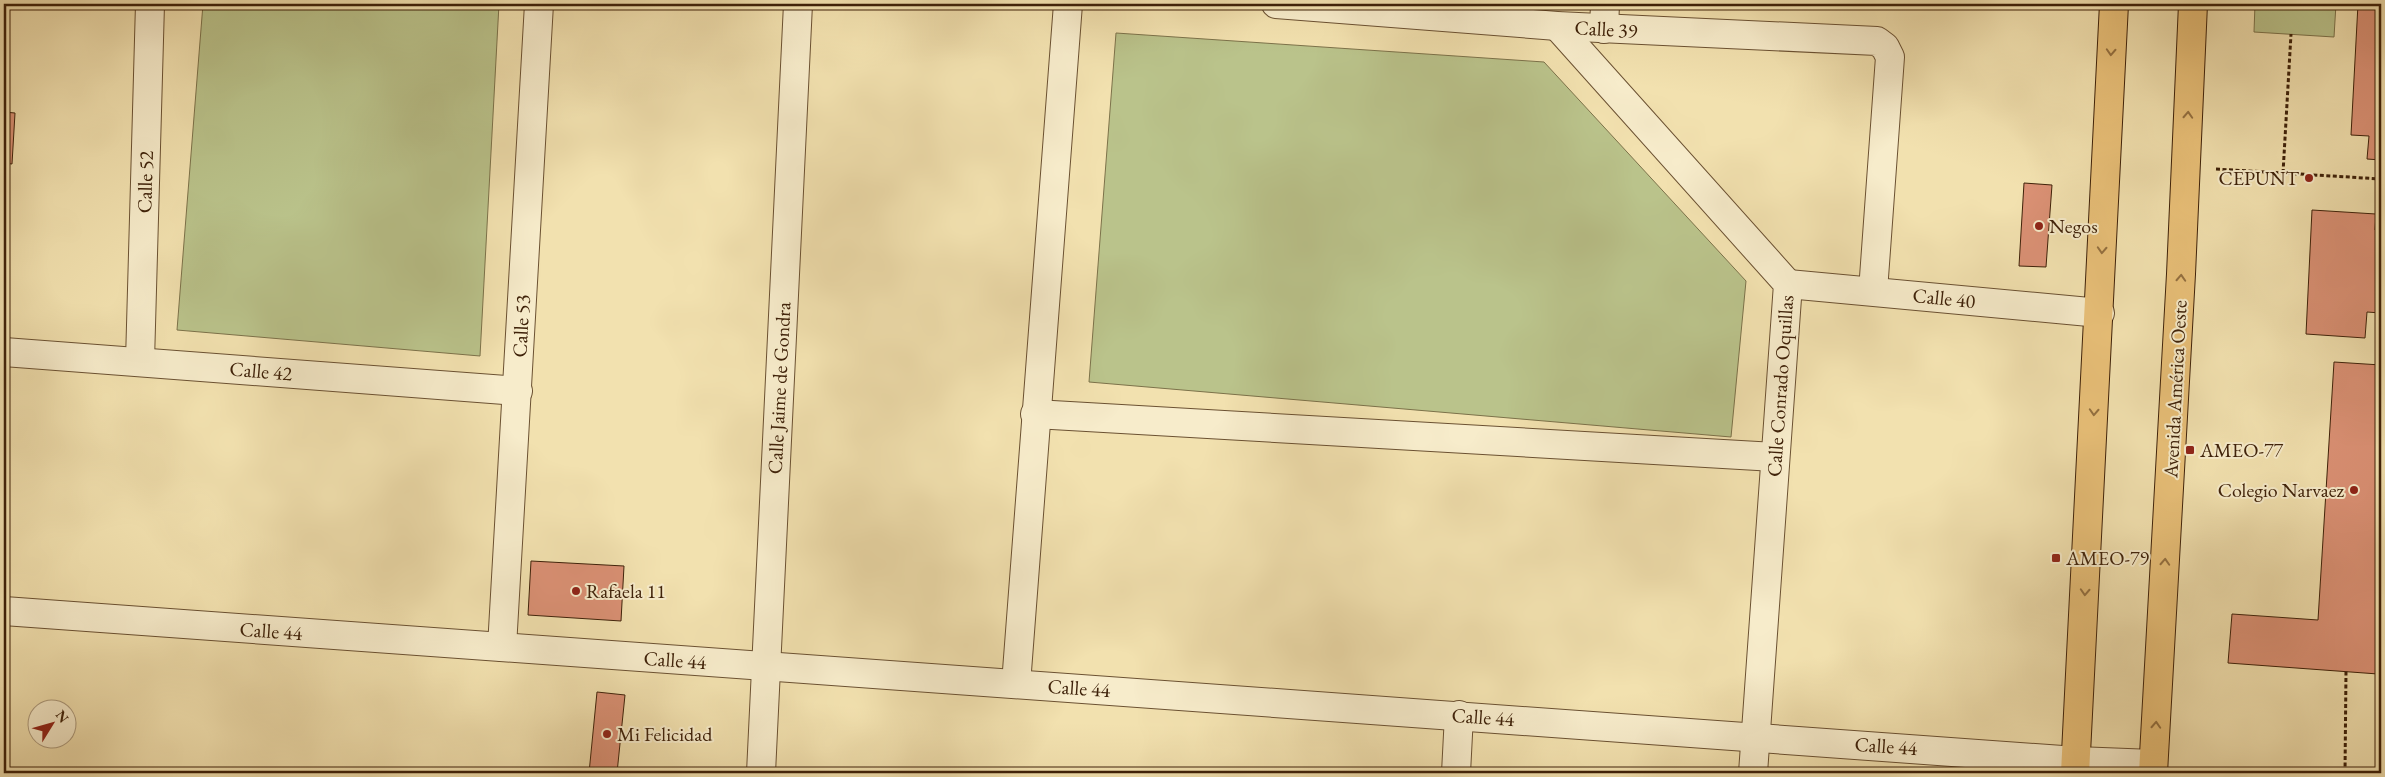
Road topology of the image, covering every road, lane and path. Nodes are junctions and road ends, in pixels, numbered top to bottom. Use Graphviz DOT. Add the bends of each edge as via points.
graph roads {
  1 [pos="150,4"];
  2 [pos="539,4"];
  3 [pos="798,4"];
  4 [pos="1068,4"];
  5 [pos="1276,4"];
  6 [pos="2114,4"];
  7 [pos="2193,4"];
  8 [pos="1604,16"];
  9 [pos="1557,26"];
  10 [pos="2291,34"];
  11 [pos="2186,167"];
  12 [pos="2283,173"];
  13 [pos="2381,179"];
  14 [pos="1788,284"];
  15 [pos="1873,291"];
  16 [pos="2100,313"];
  17 [pos="4,352"];
  18 [pos="140,361"];
  19 [pos="518,391"];
  20 [pos="1035,414"];
  21 [pos="1775,457"];
  22 [pos="4,611"];
  23 [pos="502,647"];
  24 [pos="765,666"];
  25 [pos="2346,671"];
  26 [pos="1016,684"];
  27 [pos="1459,715"];
  28 [pos="1755,736"];
  29 [pos="2076,767"];
  30 [pos="2153,769"];
  31 [pos="761,773"];
  32 [pos="1456,773"];
  33 [pos="1752,773"];
  34 [pos="2344,773"];
  1 -- 18 [label="street, Calle 52"];
  2 -- 19 [label="street, Calle 53"];
  3 -- 24 [label="street, Calle Jaime de Gondra"];
  4 -- 20 [label="street"];
  5 -- 9 [label="street, Calle 39"];
  6 -- 16 [label="main road, one-way"];
  11 -- 7 [label="main road, Avenida América Oeste, one-way"];
  8 -- 9 [label="street, Calle 39"];
  8 -- 15 [label="street, Calle 39" via="1877,41 1885,47 1890,57"];
  9 -- 14 [label="street, Calle Conrado Oquillas"];
  10 -- 12 [label="path"];
  11 -- 12 [label="path"];
  30 -- 11 [label="main road, Avenida América Oeste, one-way"];
  12 -- 13 [label="path"];
  14 -- 15 [label="street, Calle 40"];
  14 -- 21 [label="street, Calle Conrado Oquillas"];
  15 -- 16 [label="street, Calle 40"];
  16 -- 29 [label="main road, one-way"];
  17 -- 18 [label="street, Calle 42"];
  18 -- 19 [label="street, Calle 42"];
  19 -- 23 [label="street, Calle 53"];
  20 -- 21 [label="street"];
  20 -- 26 [label="street"];
  21 -- 28 [label="street, Calle Conrado Oquillas"];
  22 -- 23 [label="street, Calle 44"];
  23 -- 24 [label="street, Calle 44"];
  24 -- 26 [label="street, Calle 44"];
  24 -- 31 [label="street, Calle Jaime de Gondra"];
  25 -- 34 [label="path"];
  26 -- 27 [label="street, Calle 44"];
  27 -- 28 [label="street, Calle 44"];
  27 -- 32 [label="street"];
  28 -- 29 [label="street, Calle 44"];
  28 -- 33 [label="street, Calle Conrado Oquillas"];
  29 -- 30 [label="street, Calle 44"];
}
